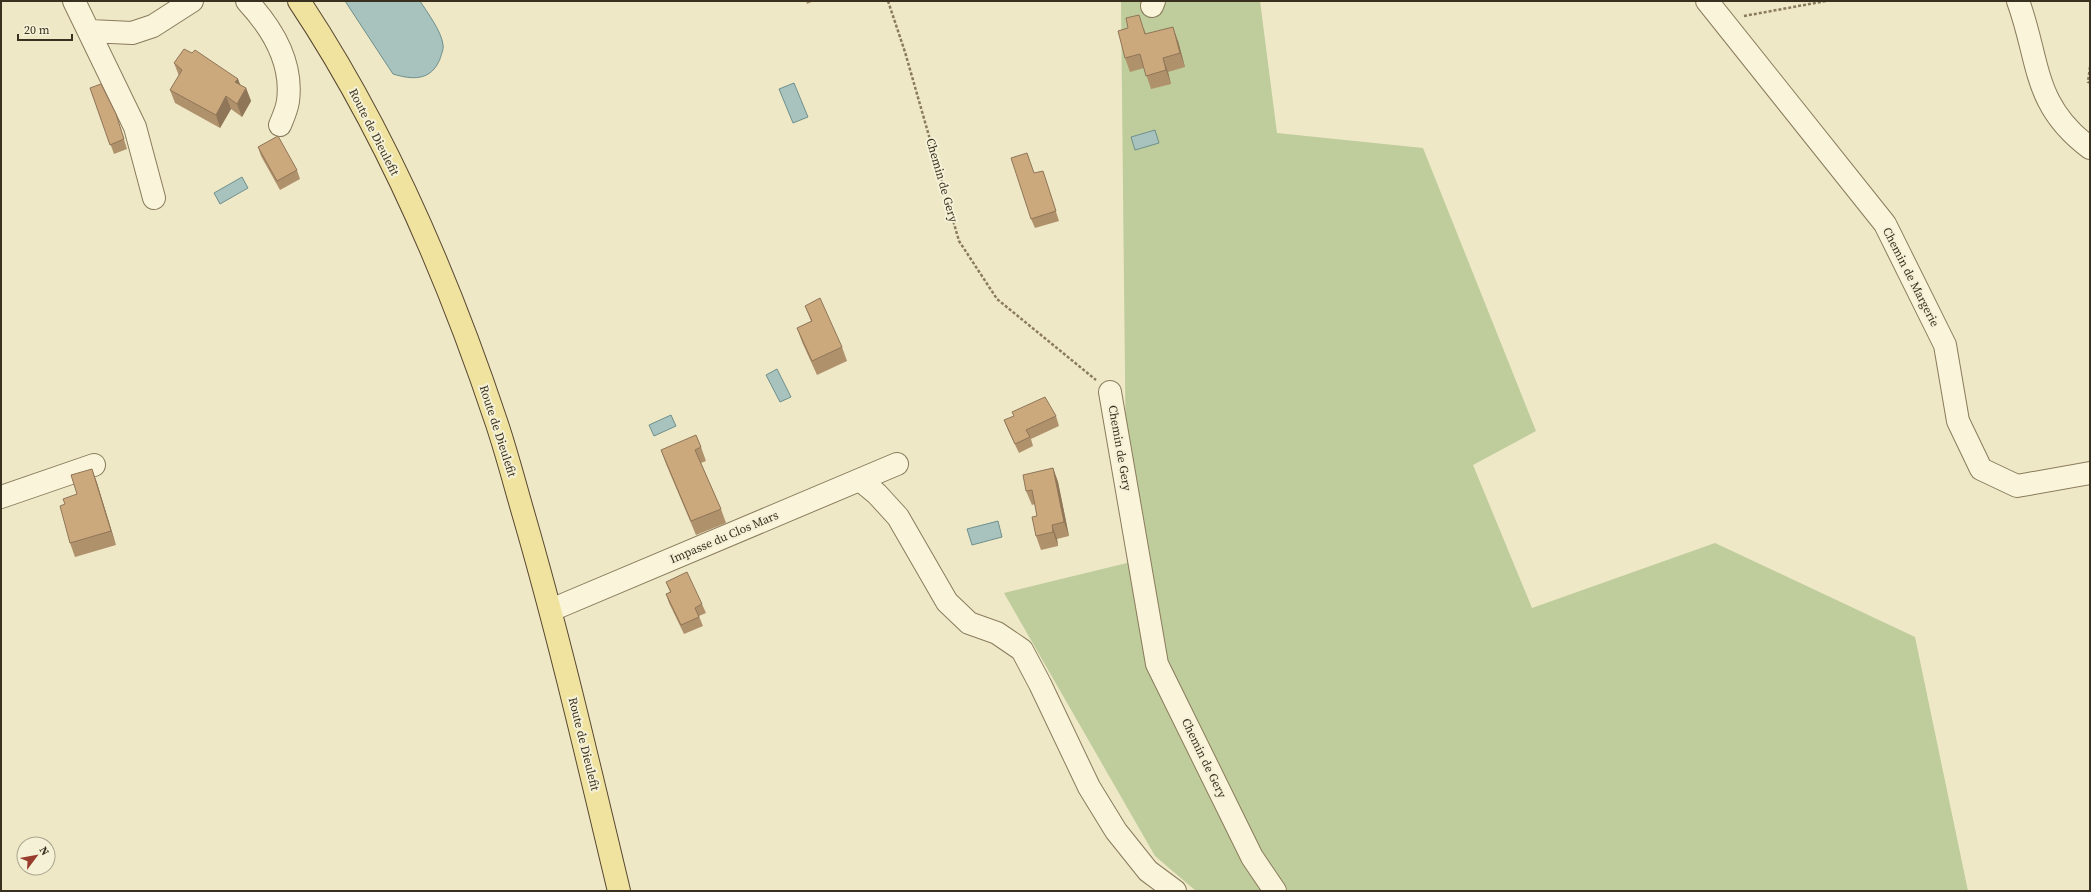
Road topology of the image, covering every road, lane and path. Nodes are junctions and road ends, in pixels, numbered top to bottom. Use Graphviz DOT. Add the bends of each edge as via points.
graph roads {
  1 [pos="74,1"];
  2 [pos="192,1"];
  3 [pos="247,1"];
  4 [pos="298,1"];
  5 [pos="888,1"];
  6 [pos="1707,1"];
  7 [pos="1826,1"];
  8 [pos="2018,1"];
  9 [pos="1726,23"];
  10 [pos="90,32"];
  11 [pos="2090,67"];
  12 [pos="2090,83"];
  13 [pos="280,125"];
  14 [pos="2090,148"];
  15 [pos="154,198"];
  16 [pos="1110,392"];
  17 [pos="94,464"];
  18 [pos="897,464"];
  19 [pos="2090,473"];
  20 [pos="860,480"];
  21 [pos="1,497"];
  22 [pos="551,610"];
  23 [pos="619,891"];
  24 [pos="1175,891"];
  25 [pos="1275,891"];
  1 -- 10 [label="street"];
  2 -- 10 [label="street" via="153,26 132,33"];
  3 -- 13 [label="street" via="278,41 285,62 288,102"];
  4 -- 22 [label="main road, Route de Dieulefit" via="341,69 374,131 409,200 456,310 498,425"];
  5 -- 16 [label="path, Chemin de Gery" via="960,241 997,299"];
  6 -- 9 [label="street, Chemin de Margerie"];
  7 -- 9 [label="path" via="1750,14"];
  8 -- 14 [label="street" via="2034,64 2051,106 2062,123"];
  9 -- 19 [label="street, Chemin de Margerie" via="1885,224 1945,345 1958,421 1981,469 2017,486"];
  10 -- 15 [label="street" via="135,127"];
  11 -- 12 [label="path"];
  16 -- 25 [label="street, Chemin de Gery" via="1157,664 1252,857"];
  17 -- 21 [label="street"];
  18 -- 20 [label="street, Impasse du Clos Mars"];
  20 -- 22 [label="street, Impasse du Clos Mars"];
  20 -- 24 [label="street" via="898,517 947,602 969,623 997,633 1022,650 1089,787 1116,831 1148,870"];
  22 -- 23 [label="main road, Route de Dieulefit"];
}
